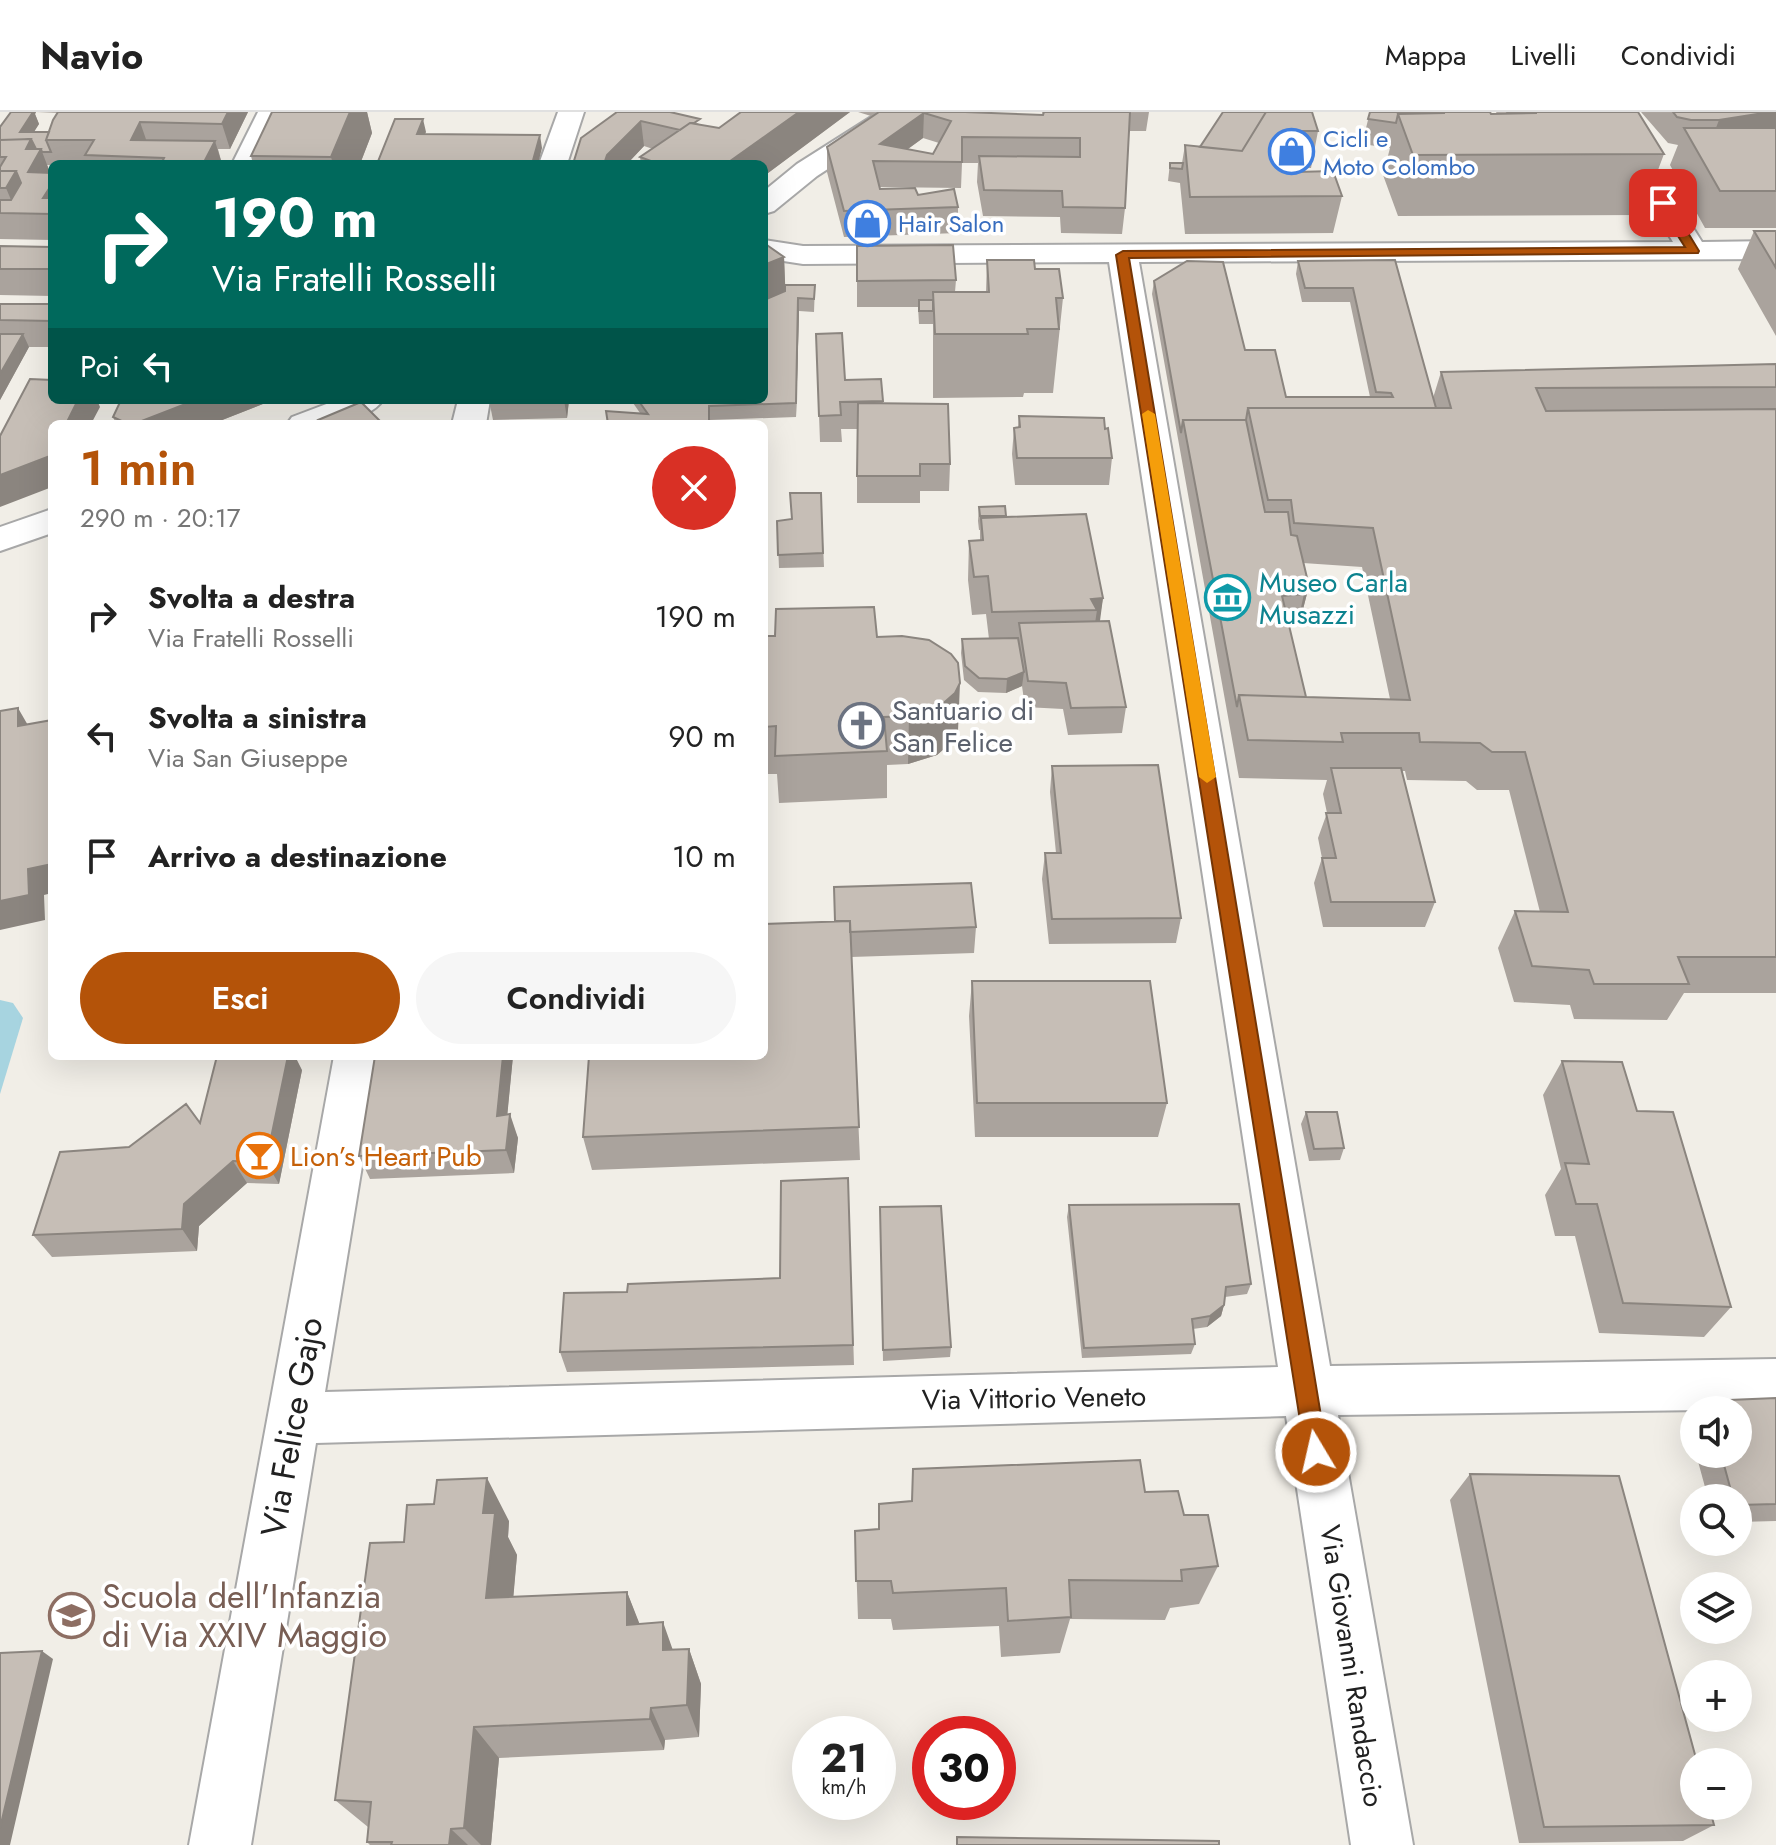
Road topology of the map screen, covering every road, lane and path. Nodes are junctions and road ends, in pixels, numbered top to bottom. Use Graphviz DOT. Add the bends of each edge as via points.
graph roads {
  1 [pos="271,112"];
  2 [pos="571,112"];
  3 [pos="897,112"];
  4 [pos="1607,112"];
  5 [pos="1634,155"];
  6 [pos="1663,156"];
  7 [pos="248,160"];
  8 [pos="554,160"];
  9 [pos="768,202"];
  10 [pos="768,250"];
  11 [pos="1776,250"];
  12 [pos="1693,251"];
  13 [pos="1123,255"];
  14 [pos="356,404"];
  15 [pos="314,420"];
  16 [pos="48,522"];
  17 [pos="0,540"];
  18 [pos="356,1060"];
  19 [pos="1776,1384"];
  20 [pos="1306,1391"];
  21 [pos="293,1418"];
  22 [pos="220,1845"];
  23 [pos="1382,1845"];
  1 -- 7 [label="street"];
  2 -- 8 [label="street"];
  3 -- 9 [label="street"];
  4 -- 5 [label="street"];
  5 -- 6 [label="street"];
  5 -- 12 [label="street"];
  10 -- 13 [label="street" via="803,255"];
  11 -- 12 [label="street"];
  12 -- 13 [label="street"];
  13 -- 20 [label="street, Via Giovanni Randaccio"];
  14 -- 15 [label="street"];
  16 -- 17 [label="street"];
  18 -- 21 [label="street, Via Felice Gajo"];
  19 -- 20 [label="street, Via Vittorio Veneto"];
  20 -- 21 [label="street, Via Vittorio Veneto"];
  20 -- 23 [label="street, Via Giovanni Randaccio"];
  21 -- 22 [label="street, Via Felice Gajo"];
}
